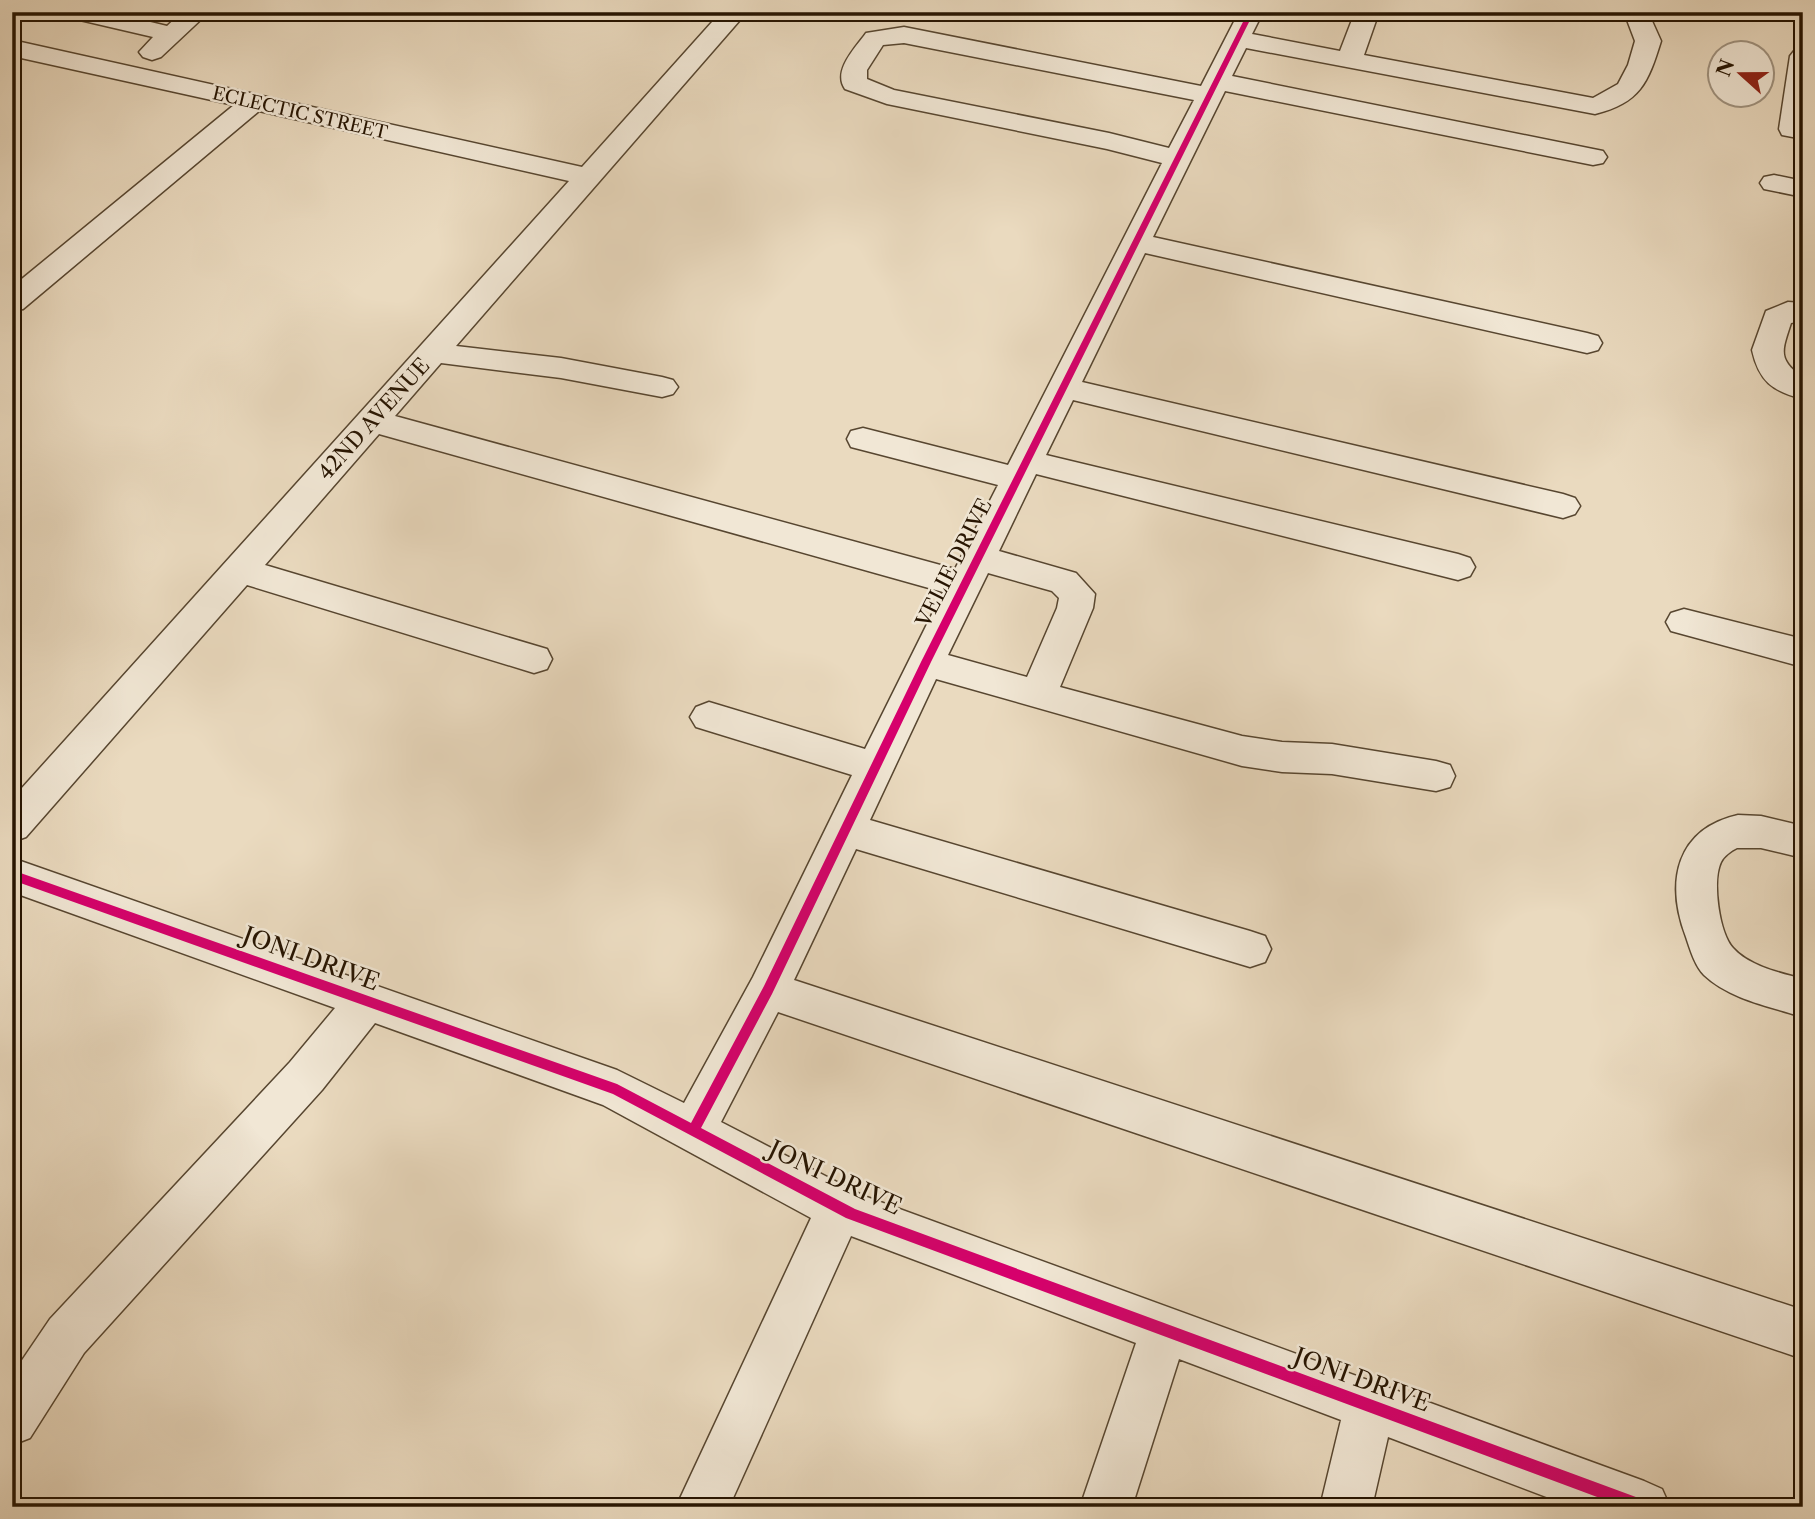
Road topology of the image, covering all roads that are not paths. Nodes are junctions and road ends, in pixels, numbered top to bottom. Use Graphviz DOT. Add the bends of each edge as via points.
graph roads {
  1 [pos="76,12"];
  2 [pos="197,12"];
  3 [pos="735,12"];
  4 [pos="1367,12"];
  5 [pos="1636,12"];
  6 [pos="1244,26"];
  7 [pos="170,34"];
  8 [pos="12,48"];
  9 [pos="1803,56"];
  10 [pos="1349,62"];
  11 [pos="127,74"];
  12 [pos="1213,88"];
  13 [pos="254,102"];
  14 [pos="1803,131"];
  15 [pos="1593,157"];
  16 [pos="1178,159"];
  17 [pos="589,177"];
  18 [pos="1773,183"];
  19 [pos="1803,188"];
  20 [pos="1136,242"];
  21 [pos="12,302"];
  22 [pos="1803,312"];
  23 [pos="1587,343"];
  24 [pos="434,352"];
  25 [pos="662,387"];
  26 [pos="1063,388"];
  27 [pos="1803,389"];
  28 [pos="373,421"];
  29 [pos="863,439"];
  30 [pos="1022,470"];
  31 [pos="1563,506"];
  32 [pos="1458,567"];
  33 [pos="241,569"];
  34 [pos="972,571"];
  35 [pos="1684,622"];
  36 [pos="1803,653"];
  37 [pos="534,659"];
  38 [pos="926,662"];
  39 [pos="1038,695"];
  40 [pos="709,717"];
  41 [pos="874,767"];
  42 [pos="1436,776"];
  43 [pos="12,826"];
  44 [pos="844,829"];
  45 [pos="1803,842"];
  46 [pos="12,875"];
  47 [pos="1250,949"];
  48 [pos="768,990"];
  49 [pos="1803,998"];
  50 [pos="367,1001"];
  51 [pos="693,1130"];
  52 [pos="840,1208"];
  53 [pos="1166,1330"];
  54 [pos="1803,1335"];
  55 [pos="1370,1406"];
  56 [pos="12,1420"];
  57 [pos="702,1507"];
  58 [pos="1106,1507"];
  59 [pos="1346,1507"];
  60 [pos="1644,1507"];
  1 -- 7 [label="street"];
  2 -- 7 [label="street"];
  3 -- 17 [label="street, 42ND AVENUE"];
  4 -- 10 [label="street"];
  5 -- 10 [label="street" via="1648,41 1636,79 1620,98 1595,106"];
  6 -- 10 [label="street"];
  6 -- 12 [label="street, VELIE DRIVE"];
  7 -- 11 [label="street"];
  8 -- 11 [label="street, ECLECTIC STREET"];
  9 -- 14 [label="street" via="1792,129"];
  11 -- 13 [label="street, ECLECTIC STREET"];
  12 -- 15 [label="street"];
  12 -- 16 [label="street, VELIE DRIVE"];
  12 -- 16 [label="street" via="904,35 875,38 854,70 854,83 887,96"];
  13 -- 17 [label="street, ECLECTIC STREET"];
  13 -- 21 [label="street"];
  16 -- 20 [label="street, VELIE DRIVE"];
  17 -- 24 [label="street, 42ND AVENUE"];
  18 -- 19 [label="street"];
  20 -- 23 [label="street"];
  20 -- 26 [label="street, VELIE DRIVE"];
  22 -- 27 [label="street" via="1788,311 1777,318 1767,350 1772,370"];
  24 -- 25 [label="street"];
  24 -- 28 [label="street, 42ND AVENUE"];
  26 -- 30 [label="street, VELIE DRIVE"];
  26 -- 31 [label="street"];
  28 -- 33 [label="street, 42ND AVENUE"];
  28 -- 34 [label="street"];
  29 -- 30 [label="street"];
  30 -- 32 [label="street"];
  30 -- 34 [label="street, VELIE DRIVE"];
  33 -- 37 [label="street"];
  33 -- 43 [label="street, 42ND AVENUE"];
  34 -- 38 [label="street, VELIE DRIVE"];
  34 -- 39 [label="street" via="1064,582 1077,594"];
  35 -- 36 [label="street"];
  38 -- 39 [label="street"];
  38 -- 41 [label="street, VELIE DRIVE"];
  39 -- 42 [label="street" via="1242,751 1332,759"];
  40 -- 41 [label="street"];
  41 -- 44 [label="street, VELIE DRIVE"];
  44 -- 47 [label="street"];
  44 -- 48 [label="street, VELIE DRIVE"];
  45 -- 49 [label="street" via="1740,831 1719,837 1704,854 1697,882 1700,923 1716,960 1748,981"];
  46 -- 50 [label="street, JONI DRIVE"];
  48 -- 51 [label="street, VELIE DRIVE"];
  48 -- 54 [label="street"];
  50 -- 51 [label="street, JONI DRIVE" via="617,1090"];
  50 -- 56 [label="street" via="306,1076 67,1336"];
  51 -- 52 [label="street, JONI DRIVE"];
  52 -- 53 [label="street, JONI DRIVE"];
  52 -- 57 [label="street"];
  53 -- 55 [label="street, JONI DRIVE"];
  53 -- 58 [label="street"];
  55 -- 59 [label="street"];
  55 -- 60 [label="street, JONI DRIVE"];
}
